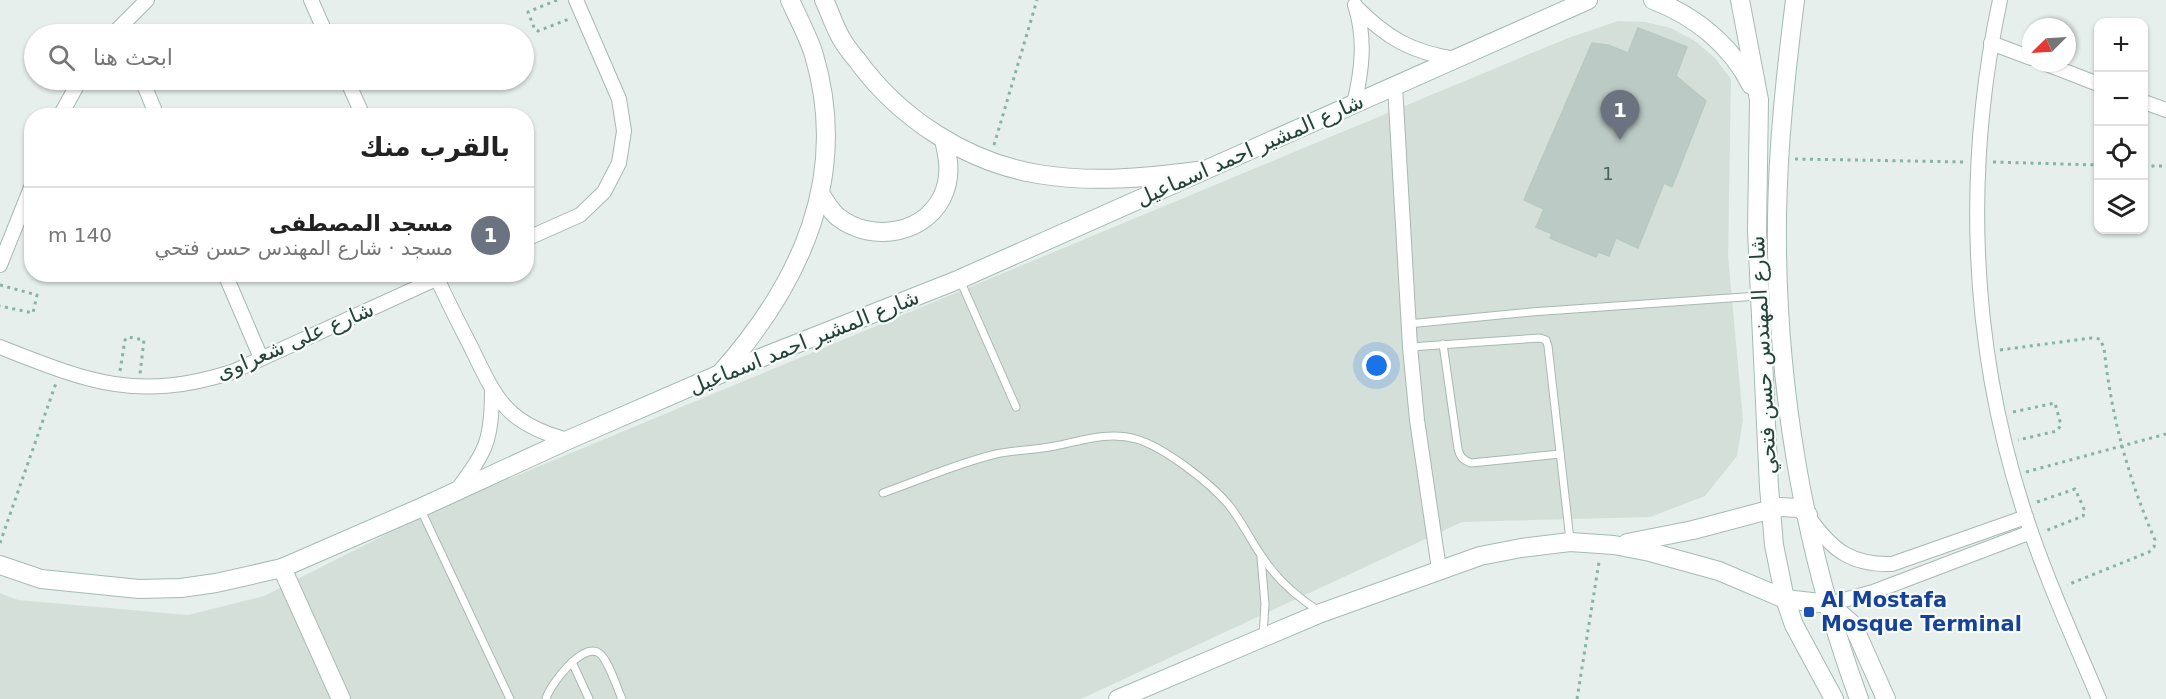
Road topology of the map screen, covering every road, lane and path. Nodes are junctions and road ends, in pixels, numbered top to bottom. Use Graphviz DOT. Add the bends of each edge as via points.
graph roads {
  1 [pos="147,0"];
  2 [pos="310,0"];
  3 [pos="557,0"];
  4 [pos="576,0"];
  5 [pos="790,0"];
  6 [pos="824,0"];
  7 [pos="1037,0"];
  8 [pos="1588,0"];
  9 [pos="1653,0"];
  10 [pos="1740,0"];
  11 [pos="1795,0"];
  12 [pos="2000,0"];
  13 [pos="1355,4"];
  14 [pos="582,14"];
  15 [pos="126,24"];
  16 [pos="321,24"];
  17 [pos="533,24"];
  18 [pos="534,26"];
  19 [pos="1991,43"];
  20 [pos="2022,55"];
  21 [pos="1455,59"];
  22 [pos="2067,72"];
  23 [pos="2094,82"];
  24 [pos="1395,86"];
  25 [pos="74,90"];
  26 [pos="146,90"];
  27 [pos="351,90"];
  28 [pos="1759,100"];
  29 [pos="2148,103"];
  30 [pos="1354,104"];
  31 [pos="64,108"];
  32 [pos="154,108"];
  33 [pos="359,108"];
  34 [pos="2166,110"];
  35 [pos="944,140"];
  36 [pos="1779,159"];
  37 [pos="989,161"];
  38 [pos="1977,162"];
  39 [pos="2094,165"];
  40 [pos="2148,166"];
  41 [pos="2166,166"];
  42 [pos="1205,170"];
  43 [pos="821,195"];
  44 [pos="24,205"];
  45 [pos="534,235"];
  46 [pos="0,265"];
  47 [pos="960,279"];
  48 [pos="228,282"];
  49 [pos="427,282"];
  50 [pos="443,282"];
  51 [pos="0,285"];
  52 [pos="1760,296"];
  53 [pos="0,306"];
  54 [pos="1408,324"];
  55 [pos="1443,344"];
  56 [pos="1410,346"];
  57 [pos="0,347"];
  58 [pos="1986,352"];
  59 [pos="261,358"];
  60 [pos="61,371"];
  61 [pos="720,374"];
  62 [pos="118,386"];
  63 [pos="138,387"];
  64 [pos="492,391"];
  65 [pos="1016,407"];
  66 [pos="1998,416"];
  67 [pos="2166,434"];
  68 [pos="568,440"];
  69 [pos="2004,443"];
  70 [pos="1768,445"];
  71 [pos="2121,446"];
  72 [pos="1795,447"];
  73 [pos="1560,454"];
  74 [pos="2013,475"];
  75 [pos="456,492"];
  76 [pos="883,493"];
  77 [pos="420,508"];
  78 [pos="1771,510"];
  79 [pos="2024,512"];
  80 [pos="1808,515"];
  81 [pos="2032,534"];
  82 [pos="1570,542"];
  83 [pos="0,543"];
  84 [pos="1608,544"];
  85 [pos="1261,556"];
  86 [pos="0,565"];
  87 [pos="282,568"];
  88 [pos="1439,569"];
  89 [pos="2054,590"];
  90 [pos="1785,599"];
  91 [pos="1829,604"];
  92 [pos="1321,613"];
  93 [pos="1263,636"];
  94 [pos="1843,654"];
  95 [pos="1813,659"];
  96 [pos="572,662"];
  97 [pos="1158,681"];
  98 [pos="341,699"];
  99 [pos="510,699"];
  100 [pos="546,699"];
  101 [pos="589,699"];
  102 [pos="622,699"];
  103 [pos="1118,699"];
  104 [pos="1149,699"];
  105 [pos="1577,699"];
  106 [pos="1823,699"];
  107 [pos="1834,699"];
  108 [pos="1859,699"];
  109 [pos="1886,699"];
  110 [pos="2099,699"];
  1 -- 15 [label="street"];
  2 -- 16 [label="street"];
  3 -- 17 [label="path" via="528,12"];
  4 -- 14 [label="street"];
  5 -- 43 [label="main road" via="813,53 824,100 827,148"];
  6 -- 35 [label="main road" via="841,39 870,78 904,112"];
  7 -- 37 [label="path"];
  8 -- 21 [label="main road, شارع المشير احمد اسماعيل"];
  9 -- 28 [label="main road" via="1691,18 1713,35 1747,76"];
  10 -- 28 [label="main road, شارع المهندس حسن فتحي"];
  11 -- 36 [label="main road, شارع المهندس حسن فتحي"];
  12 -- 19 [label="street"];
  13 -- 21 [label="street" via="1374,25 1412,49"];
  13 -- 30 [label="street" via="1363,56"];
  14 -- 18 [label="path" via="536,31"];
  14 -- 45 [label="street" via="619,99 624,131 619,163 604,192 580,215"];
  19 -- 20 [label="street"];
  19 -- 38 [label="street"];
  21 -- 24 [label="main road, شارع المشير احمد اسماعيل"];
  22 -- 23 [label="street"];
  24 -- 30 [label="main road, شارع المشير احمد اسماعيل"];
  24 -- 54 [label="street"];
  25 -- 31 [label="street"];
  26 -- 32 [label="street"];
  27 -- 33 [label="street"];
  28 -- 52 [label="main road, شارع المهندس حسن فتحي"];
  29 -- 34 [label="street"];
  30 -- 42 [label="main road, شارع المشير احمد اسماعيل"];
  35 -- 37 [label="main road"];
  35 -- 43 [label="main road" via="949,165 945,191 931,212 909,227 884,233 859,230 836,216"];
  36 -- 38 [label="path"];
  36 -- 72 [label="main road, شارع المهندس حسن فتحي" via="1782,350"];
  37 -- 42 [label="main road" via="1037,174 1087,179 1140,178"];
  38 -- 39 [label="path"];
  38 -- 58 [label="street" via="1977,257"];
  40 -- 41 [label="path"];
  42 -- 47 [label="main road, شارع المشير احمد اسماعيل"];
  43 -- 61 [label="main road" via="802,250 776,301"];
  44 -- 46 [label="street"];
  47 -- 61 [label="main road, شارع المشير احمد اسماعيل"];
  47 -- 65 [label="lane"];
  48 -- 59 [label="street"];
  49 -- 59 [label="street, شارع على شعراوى"];
  50 -- 64 [label="street"];
  51 -- 53 [label="path" via="37,295 33,313"];
  52 -- 54 [label="lane"];
  52 -- 70 [label="main road, شارع المهندس حسن فتحي"];
  54 -- 56 [label="street"];
  55 -- 56 [label="lane"];
  55 -- 73 [label="lane" via="1458,449 1464,460 1471,463"];
  55 -- 73 [label="lane" via="1546,340"];
  56 -- 88 [label="street"];
  57 -- 60 [label="street, شارع على شعراوى"];
  58 -- 66 [label="street"];
  58 -- 71 [label="path" via="2100,339"];
  59 -- 63 [label="street, شارع على شعراوى" via="201,381"];
  60 -- 62 [label="street, شارع على شعراوى"];
  60 -- 83 [label="path"];
  61 -- 68 [label="main road, شارع المشير احمد اسماعيل"];
  62 -- 63 [label="street, شارع على شعراوى"];
  62 -- 63 [label="path" via="128,337 144,340"];
  64 -- 68 [label="street" via="508,411 526,424"];
  64 -- 75 [label="street" via="487,442 480,460"];
  66 -- 69 [label="street"];
  66 -- 69 [label="path" via="2052,402 2061,426 2057,431"];
  67 -- 71 [label="path"];
  68 -- 75 [label="main road, شارع المشير احمد اسماعيل"];
  69 -- 74 [label="street"];
  70 -- 72 [label="main road" via="1783,453"];
  70 -- 78 [label="main road, شارع المهندس حسن فتحي"];
  71 -- 74 [label="path"];
  71 -- 89 [label="path" via="2155,540 2154,547"];
  72 -- 80 [label="main road, شارع المهندس حسن فتحي"];
  73 -- 82 [label="lane"];
  74 -- 79 [label="street"];
  75 -- 77 [label="main road, شارع المشير احمد اسماعيل"];
  76 -- 85 [label="lane" via="994,455 1115,435 1157,449 1205,481 1246,528"];
  77 -- 87 [label="main road, شارع المشير احمد اسماعيل"];
  77 -- 99 [label="lane"];
  78 -- 80 [label="main road" via="1790,506"];
  78 -- 84 [label="main road" via="1693,530"];
  78 -- 90 [label="main road, شارع المهندس حسن فتحي"];
  79 -- 80 [label="street" via="1892,564 1866,563 1842,553 1821,535"];
  79 -- 81 [label="street"];
  79 -- 81 [label="path" via="2075,489 2085,511 2083,516"];
  80 -- 91 [label="main road, شارع المهندس حسن فتحي"];
  81 -- 89 [label="street"];
  81 -- 91 [label="street"];
  82 -- 84 [label="main road"];
  82 -- 88 [label="main road" via="1480,556"];
  84 -- 90 [label="main road" via="1708,568"];
  84 -- 105 [label="path"];
  85 -- 92 [label="lane" via="1288,588"];
  85 -- 93 [label="lane"];
  86 -- 87 [label="main road, شارع المشير احمد اسماعيل" via="41,579 139,589 216,583"];
  87 -- 98 [label="main road"];
  88 -- 92 [label="main road"];
  89 -- 110 [label="street"];
  90 -- 91 [label="main road"];
  90 -- 95 [label="main road, شارع المهندس حسن فتحي"];
  91 -- 94 [label="main road, شارع المهندس حسن فتحي"];
  91 -- 109 [label="main road" via="1853,625"];
  92 -- 93 [label="main road"];
  93 -- 97 [label="main road"];
  94 -- 95 [label="main road" via="1838,643 1829,640 1814,649"];
  94 -- 108 [label="main road, شارع المهندس حسن فتحي"];
  95 -- 106 [label="main road"];
  95 -- 107 [label="main road, شارع المهندس حسن فتحي"];
  96 -- 100 [label="lane"];
  96 -- 101 [label="lane"];
  96 -- 102 [label="lane" via="585,652 600,653"];
  97 -- 103 [label="main road"];
  97 -- 104 [label="main road"];
}
